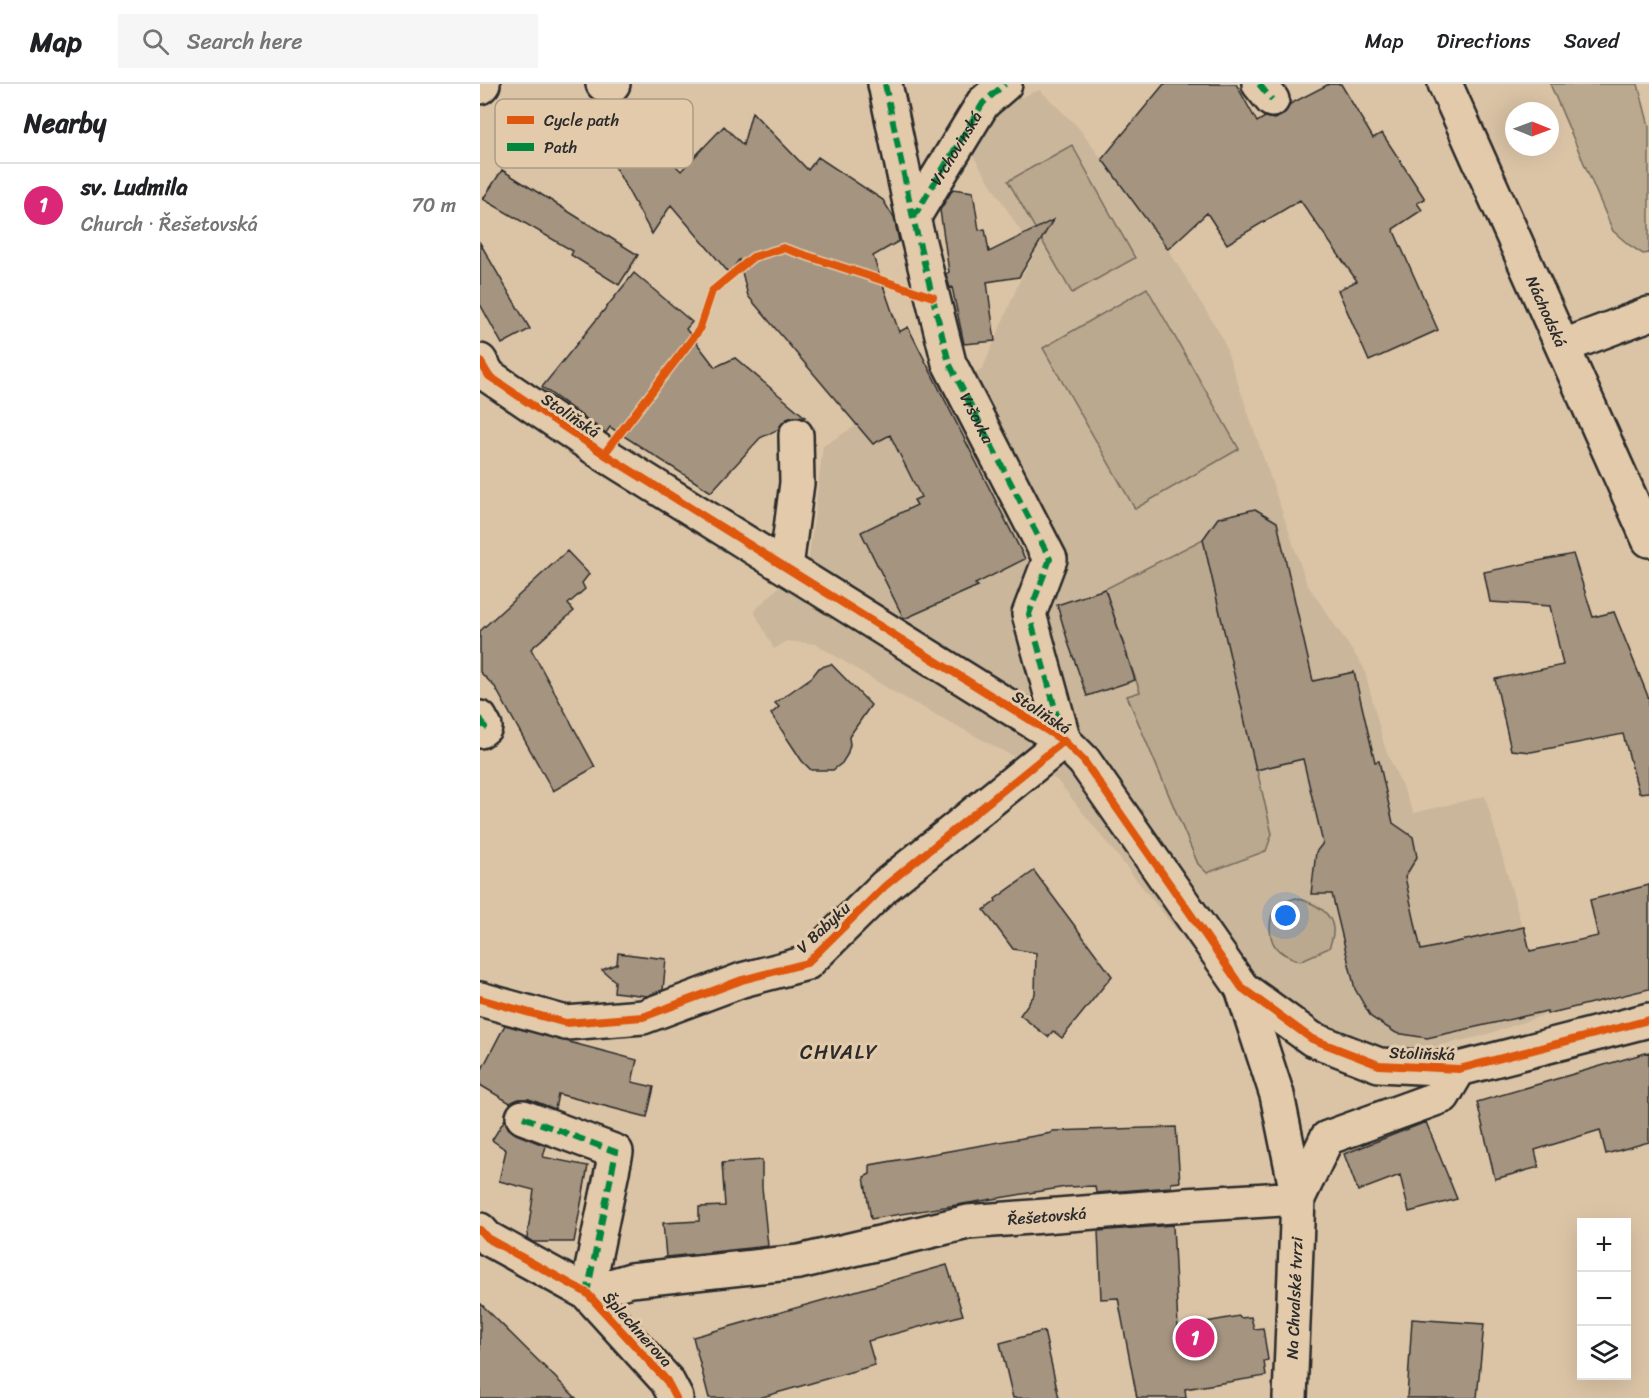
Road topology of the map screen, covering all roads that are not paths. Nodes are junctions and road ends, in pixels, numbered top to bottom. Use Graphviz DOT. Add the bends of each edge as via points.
graph roads {
  1 [pos="603,84"];
  2 [pos="613,84"];
  3 [pos="885,84"];
  4 [pos="1005,84"];
  5 [pos="1444,84"];
  6 [pos="913,218"];
  7 [pos="1649,314"];
  8 [pos="1564,346"];
  9 [pos="483,374"];
  10 [pos="796,435"];
  11 [pos="1649,540"];
  12 [pos="786,567"];
  13 [pos="480,718"];
  14 [pos="480,731"];
  15 [pos="1064,741"];
  16 [pos="1242,988"];
  17 [pos="480,999"];
  18 [pos="1649,1020"];
  19 [pos="1459,1069"];
  20 [pos="523,1117"];
  21 [pos="1298,1198"];
  22 [pos="482,1237"];
  23 [pos="587,1293"];
  24 [pos="676,1398"];
  25 [pos="1290,1398"];
  1 -- 2 [label="street"];
  3 -- 6 [label="street, Vršovka"];
  4 -- 6 [label="street, Vrchovinská" via="983,102"];
  5 -- 8 [label="street, Náchodská"];
  6 -- 15 [label="street, Vršovka" via="949,363 1050,559 1029,614"];
  7 -- 8 [label="street"];
  8 -- 11 [label="street, Náchodská"];
  9 -- 12 [label="street, Stoliňská"];
  10 -- 12 [label="street" via="797,483"];
  12 -- 15 [label="street, Stoliňská"];
  13 -- 14 [label="street" via="485,727"];
  15 -- 16 [label="street, Stoliňská" via="1084,761"];
  15 -- 17 [label="street, V Babyku" via="885,886 807,963 742,980 643,1017 566,1023"];
  16 -- 19 [label="street, Stoliňská" via="1312,1039 1379,1065"];
  16 -- 21 [label="street" via="1277,1095"];
  18 -- 19 [label="street, Stoliňská"];
  19 -- 21 [label="street, Stoliňská" via="1443,1096 1327,1138"];
  20 -- 23 [label="street" via="616,1152"];
  21 -- 23 [label="street, Řešetovská" via="968,1222 799,1262 631,1280"];
  21 -- 25 [label="street, Na Chvalské tvrzi"];
  22 -- 23 [label="street, Šplechnerova"];
  23 -- 24 [label="street, Šplechnerova" via="667,1381"];
}
